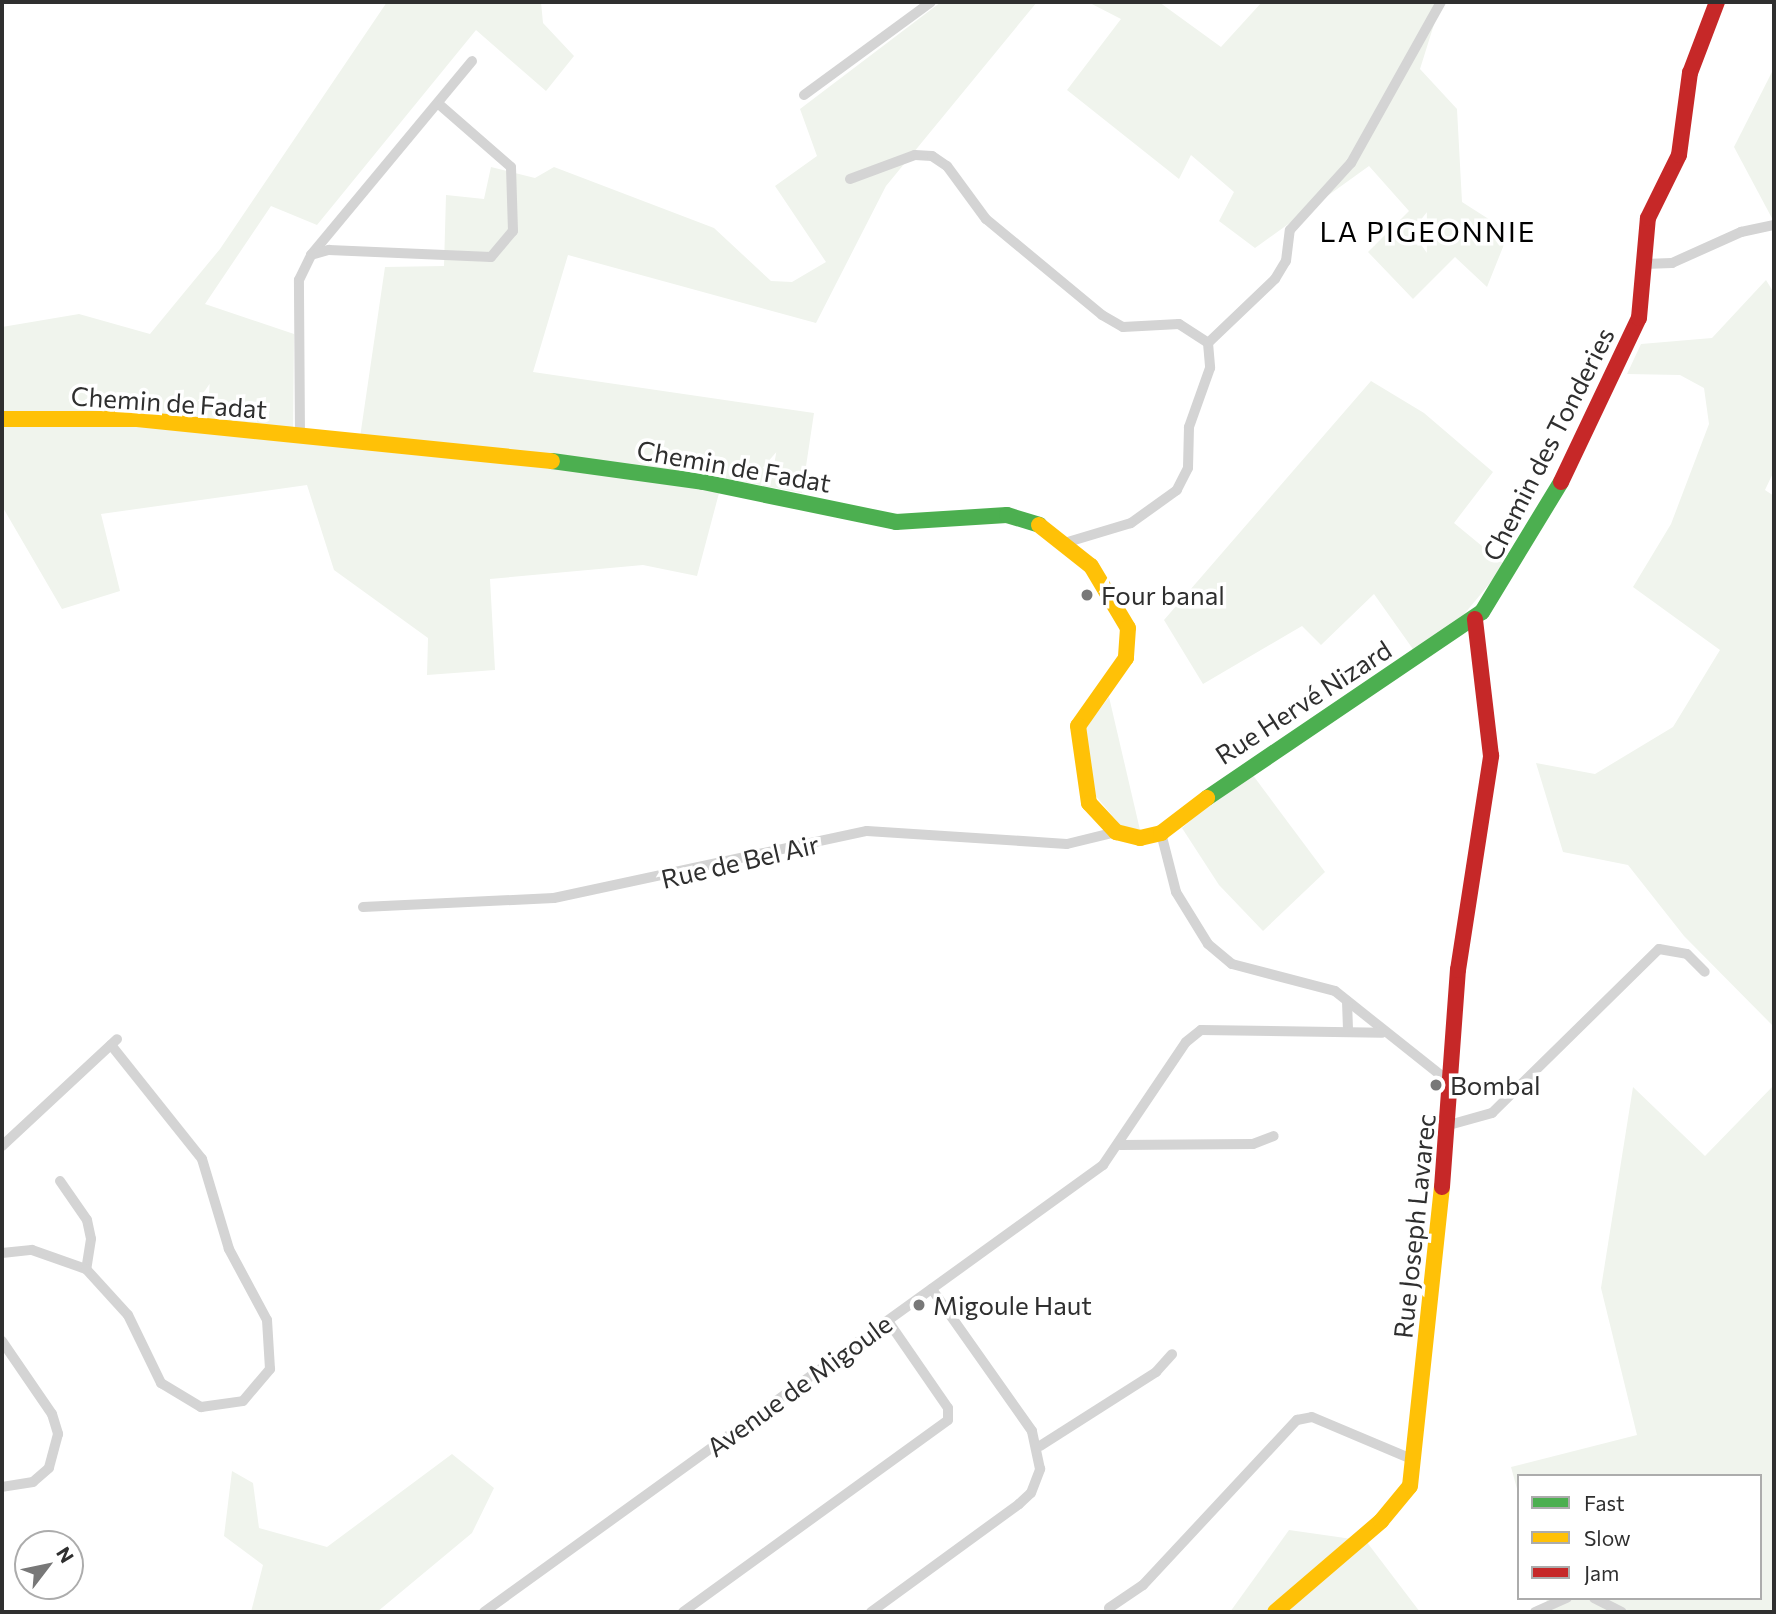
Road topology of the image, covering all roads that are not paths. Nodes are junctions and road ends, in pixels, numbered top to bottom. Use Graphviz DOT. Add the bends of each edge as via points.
graph roads {
  1 [pos="931,2"];
  2 [pos="1441,2"];
  3 [pos="1717,2"];
  4 [pos="472,61"];
  5 [pos="804,95"];
  6 [pos="440,105"];
  7 [pos="850,179"];
  8 [pos="1774,225"];
  9 [pos="311,255"];
  10 [pos="1644,264"];
  11 [pos="1208,343"];
  12 [pos="2,419"];
  13 [pos="300,436"];
  14 [pos="1068,542"];
  15 [pos="1475,619"];
  16 [pos="1116,832"];
  17 [pos="1161,833"];
  18 [pos="363,907"];
  19 [pos="1705,972"];
  20 [pos="1347,1001"];
  21 [pos="1348,1030"];
  22 [pos="1382,1033"];
  23 [pos="1452,1084"];
  24 [pos="1449,1125"];
  25 [pos="1274,1136"];
  26 [pos="1120,1145"];
  27 [pos="2,1146"];
  28 [pos="60,1181"];
  29 [pos="2,1253"];
  30 [pos="86,1269"];
  31 [pos="932,1289"];
  32 [pos="888,1321"];
  33 [pos="2,1341"];
  34 [pos="1172,1354"];
  35 [pos="1040,1446"];
  36 [pos="1414,1460"];
  37 [pos="2,1487"];
  38 [pos="1562,1600"];
  39 [pos="1598,1600"];
  40 [pos="1109,1608"];
  41 [pos="484,1612"];
  42 [pos="683,1612"];
  43 [pos="871,1612"];
  44 [pos="1275,1612"];
  45 [pos="1535,1612"];
  46 [pos="1622,1612"];
  1 -- 5 [label="street"];
  2 -- 11 [label="street" via="1351,163 1290,230 1286,261 1275,279"];
  3 -- 10 [label="street, Chemin des Tonderies" via="1690,73 1679,155 1648,218"];
  4 -- 6 [label="street"];
  6 -- 9 [label="street"];
  6 -- 9 [label="street" via="511,167 513,231 505,246 491,257 329,250"];
  7 -- 11 [label="street" via="915,155 932,156 947,166 986,219 1102,315 1123,327 1179,324"];
  8 -- 10 [label="street" via="1741,232 1672,263"];
  9 -- 13 [label="street" via="299,280"];
  10 -- 15 [label="street, Chemin des Tonderies" via="1639,318 1598,409 1528,545"];
  11 -- 14 [label="street" via="1210,368 1189,427 1188,468 1177,490 1131,523"];
  12 -- 13 [label="street, Chemin de Fadat" via="137,419"];
  13 -- 14 [label="street, Chemin de Fadat" via="471,450 703,482 896,522 1007,515"];
  14 -- 16 [label="street, Chemin de Fadat" via="1111,592 1128,628 1126,658 1078,726 1089,803"];
  15 -- 17 [label="street, Rue Hervé Nizard" via="1274,747"];
  15 -- 23 [label="street, Rue Joseph Lavarec" via="1491,756 1461,947"];
  16 -- 17 [label="street" via="1140,838"];
  16 -- 18 [label="street, Rue de Bel Air" via="1067,844 867,831 554,898"];
  17 -- 20 [label="street" via="1175,892 1208,944 1232,964 1313,982"];
  19 -- 24 [label="street" via="1687,954 1659,949 1492,1113"];
  20 -- 21 [label="street"];
  20 -- 22 [label="street"];
  21 -- 22 [label="street, Avenue de Migoule"];
  21 -- 26 [label="street, Avenue de Migoule" via="1201,1030 1186,1042"];
  22 -- 23 [label="street"];
  23 -- 24 [label="street, Rue Joseph Lavarec"];
  24 -- 36 [label="street, Rue Joseph Lavarec"];
  25 -- 26 [label="street" via="1253,1143"];
  26 -- 31 [label="street, Avenue de Migoule" via="1103,1165"];
  27 -- 30 [label="street" via="113,1042 202,1159 229,1250 267,1320 270,1369 259,1390 225,1408 201,1407 175,1395 152,1370 111,1290"];
  28 -- 30 [label="street" via="87,1220 91,1239"];
  29 -- 30 [label="street" via="32,1250"];
  31 -- 32 [label="street, Avenue de Migoule"];
  31 -- 35 [label="street"];
  32 -- 41 [label="street, Avenue de Migoule"];
  32 -- 42 [label="street" via="948,1408 948,1420"];
  33 -- 37 [label="street" via="52,1414 58,1434 49,1468 33,1482"];
  34 -- 35 [label="street" via="1156,1372"];
  35 -- 43 [label="street" via="1031,1493"];
  36 -- 40 [label="street" via="1311,1416 1297,1420 1143,1585"];
  36 -- 44 [label="street, Rue Joseph Lavarec" via="1400,1503"];
  38 -- 45 [label="street"];
  39 -- 46 [label="street"];
}
